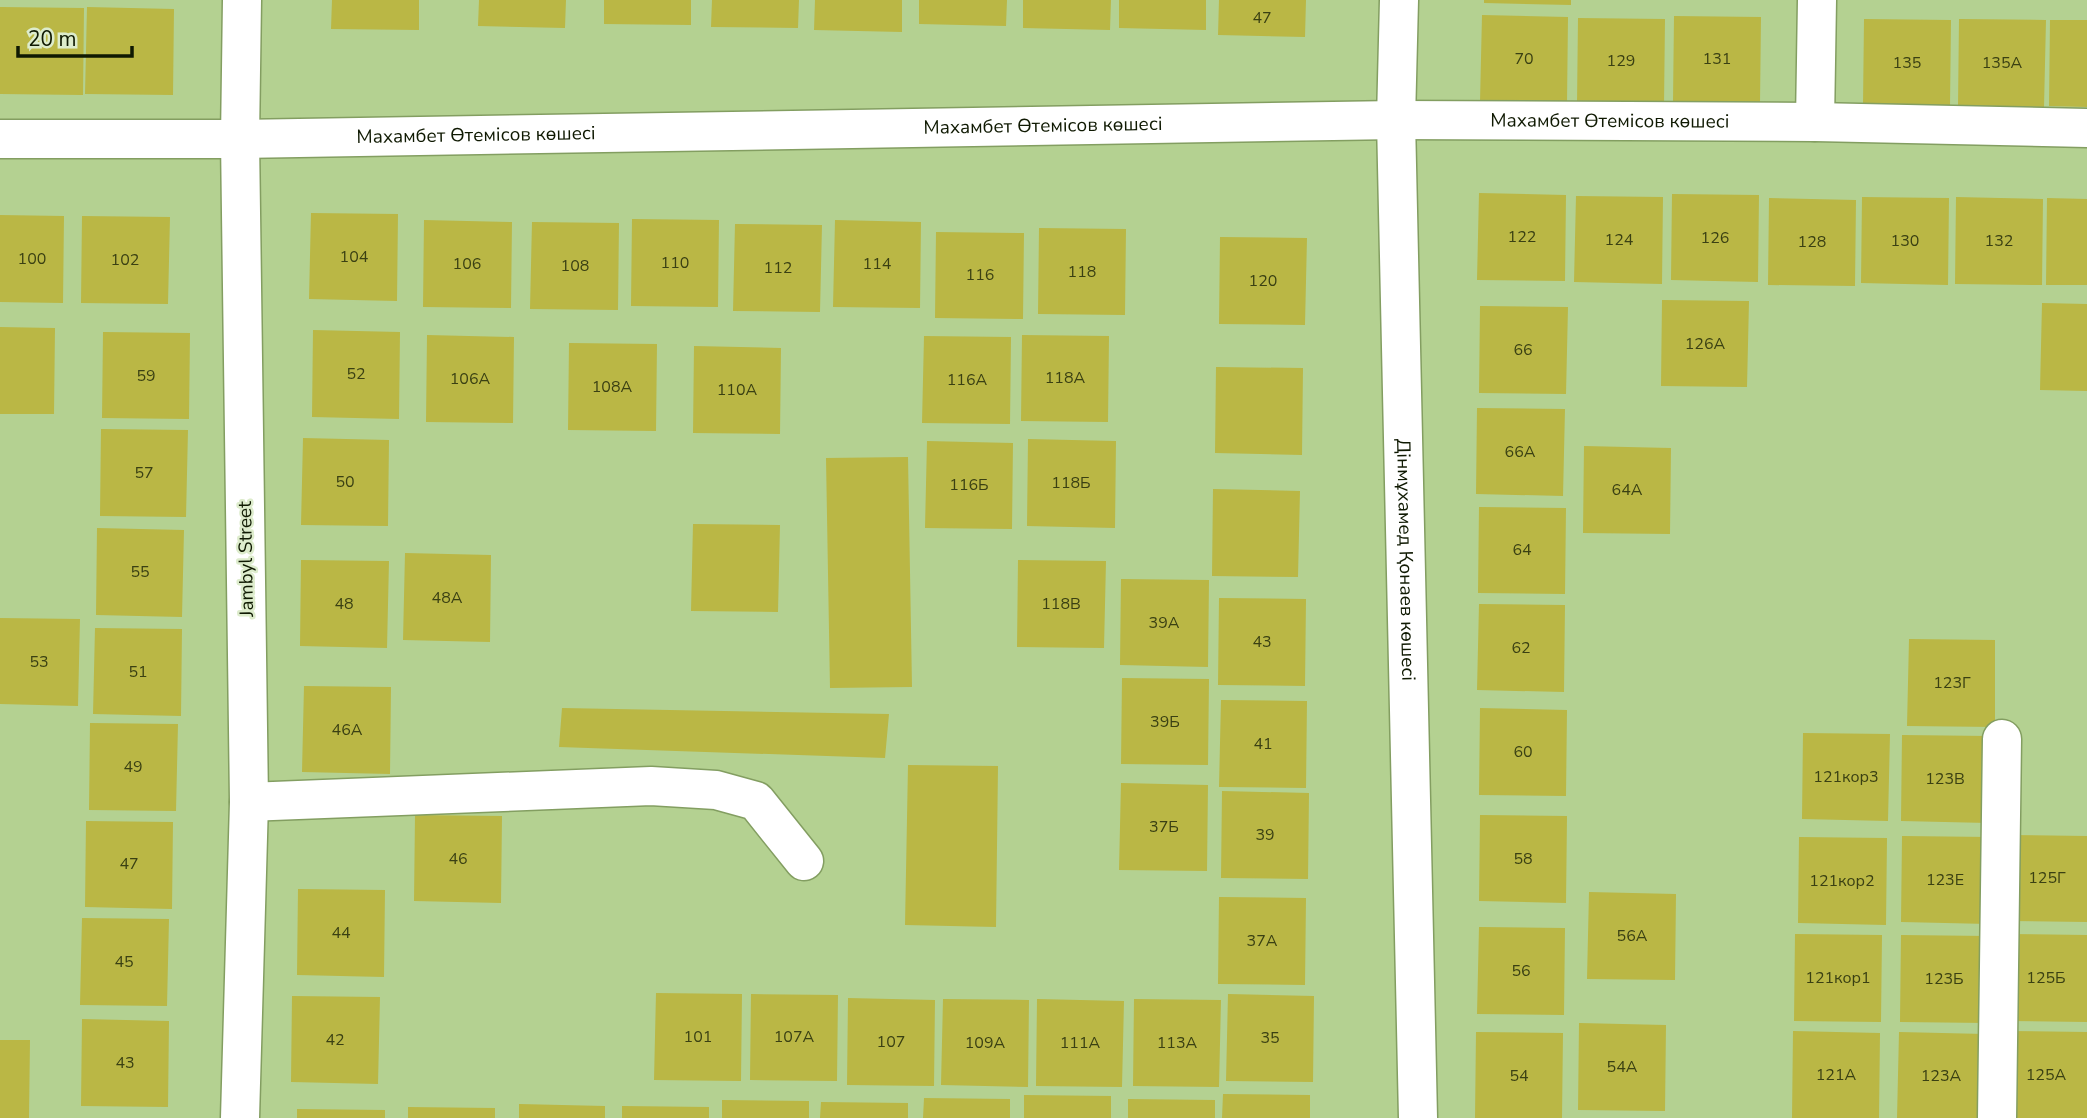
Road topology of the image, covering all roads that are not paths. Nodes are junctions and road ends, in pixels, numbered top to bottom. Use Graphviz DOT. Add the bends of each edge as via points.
graph roads {
  1 [pos="242,0"];
  2 [pos="1399,0"];
  3 [pos="1817,0"];
  4 [pos="1396,120"];
  5 [pos="1815,122"];
  6 [pos="2087,128"];
  7 [pos="0,139"];
  8 [pos="240,139"];
  9 [pos="2002,739"];
  10 [pos="249,802"];
  11 [pos="804,860"];
  12 [pos="240,1118"];
  13 [pos="1418,1118"];
  14 [pos="1997,1118"];
  1 -- 8 [label="street, Jambyl Street"];
  2 -- 4 [label="street, Дінмұхамед Қонаев көшесі"];
  3 -- 5 [label="street"];
  4 -- 5 [label="street, Махамбет Өтемісов көшесі"];
  4 -- 8 [label="street, Махамбет Өтемісов көшесі"];
  4 -- 13 [label="street, Дінмұхамед Қонаев көшесі"];
  5 -- 6 [label="street, Махамбет Өтемісов көшесі"];
  7 -- 8 [label="street, Махамбет Өтемісов көшесі"];
  8 -- 10 [label="street, Jambyl Street"];
  9 -- 14 [label="street"];
  10 -- 11 [label="street" via="651,786 716,790 756,801"];
  10 -- 12 [label="street, Jambyl Street"];
}
